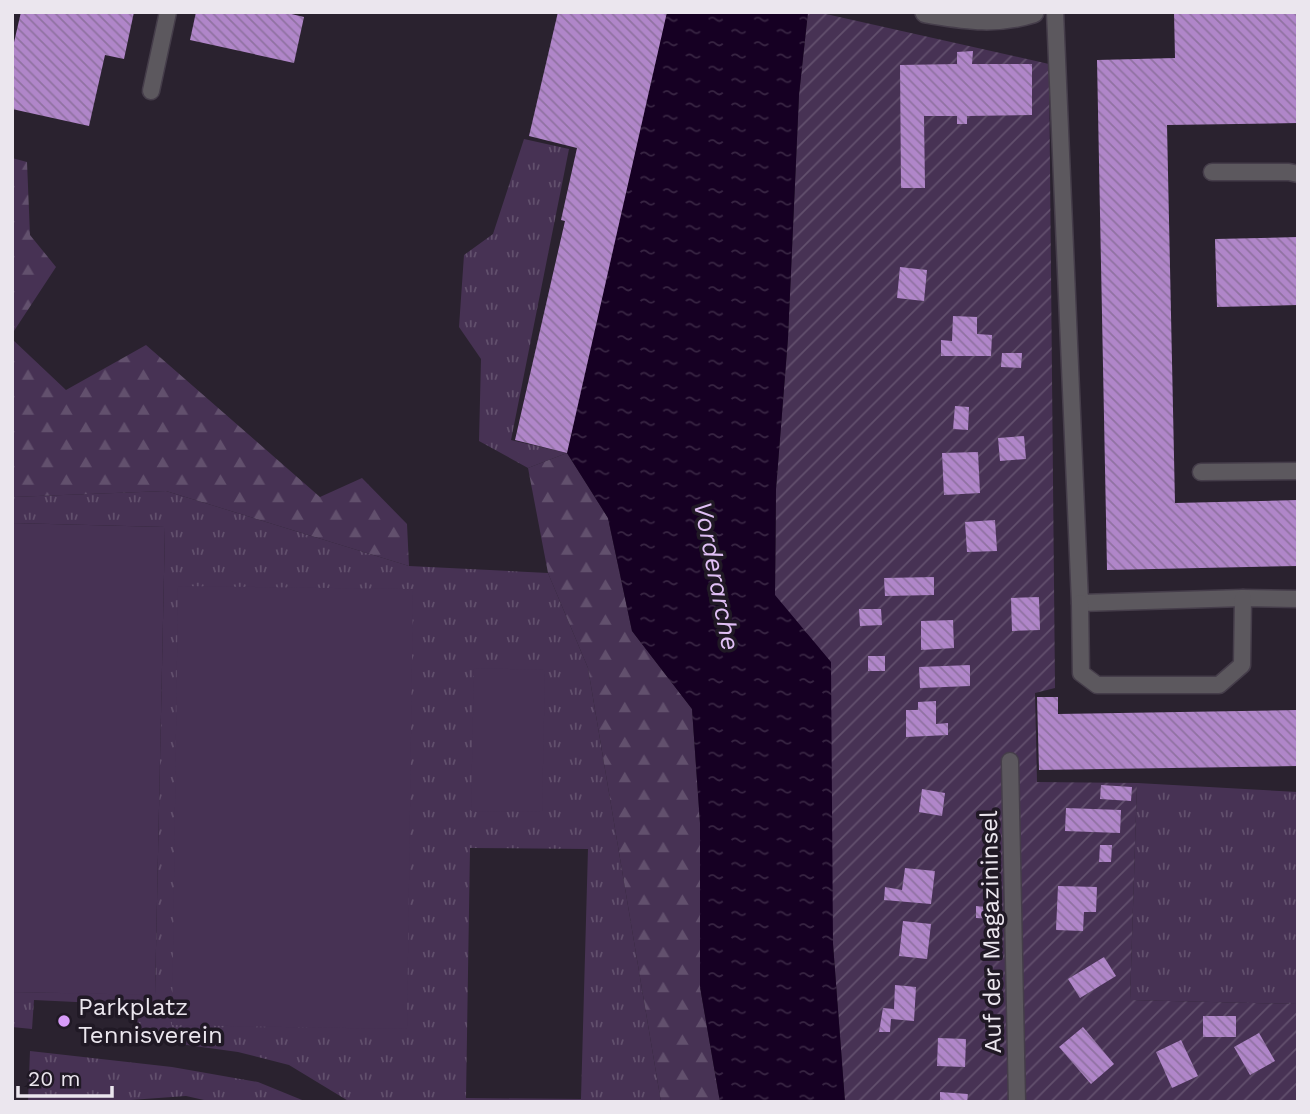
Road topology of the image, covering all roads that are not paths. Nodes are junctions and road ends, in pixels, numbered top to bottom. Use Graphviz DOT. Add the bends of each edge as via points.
graph roads {
  1 [pos="168,12"];
  2 [pos="926,12"];
  3 [pos="1032,12"];
  4 [pos="1055,12"];
  5 [pos="151,91"];
  6 [pos="1212,172"];
  7 [pos="1298,174"];
  8 [pos="1298,471"];
  9 [pos="1201,472"];
  10 [pos="1243,598"];
  11 [pos="1298,599"];
  12 [pos="1080,603"];
  13 [pos="1010,761"];
  14 [pos="1017,1102"];
  1 -- 5 [label="lane"];
  2 -- 3 [label="street" via="980,20 1010,19"];
  4 -- 12 [label="lane"];
  6 -- 7 [label="lane"];
  8 -- 9 [label="lane"];
  10 -- 11 [label="lane"];
  10 -- 12 [label="lane"];
  10 -- 12 [label="lane" via="1242,665 1219,685 1097,685 1081,673"];
  13 -- 14 [label="lane, Auf der Magazininsel"];
}
